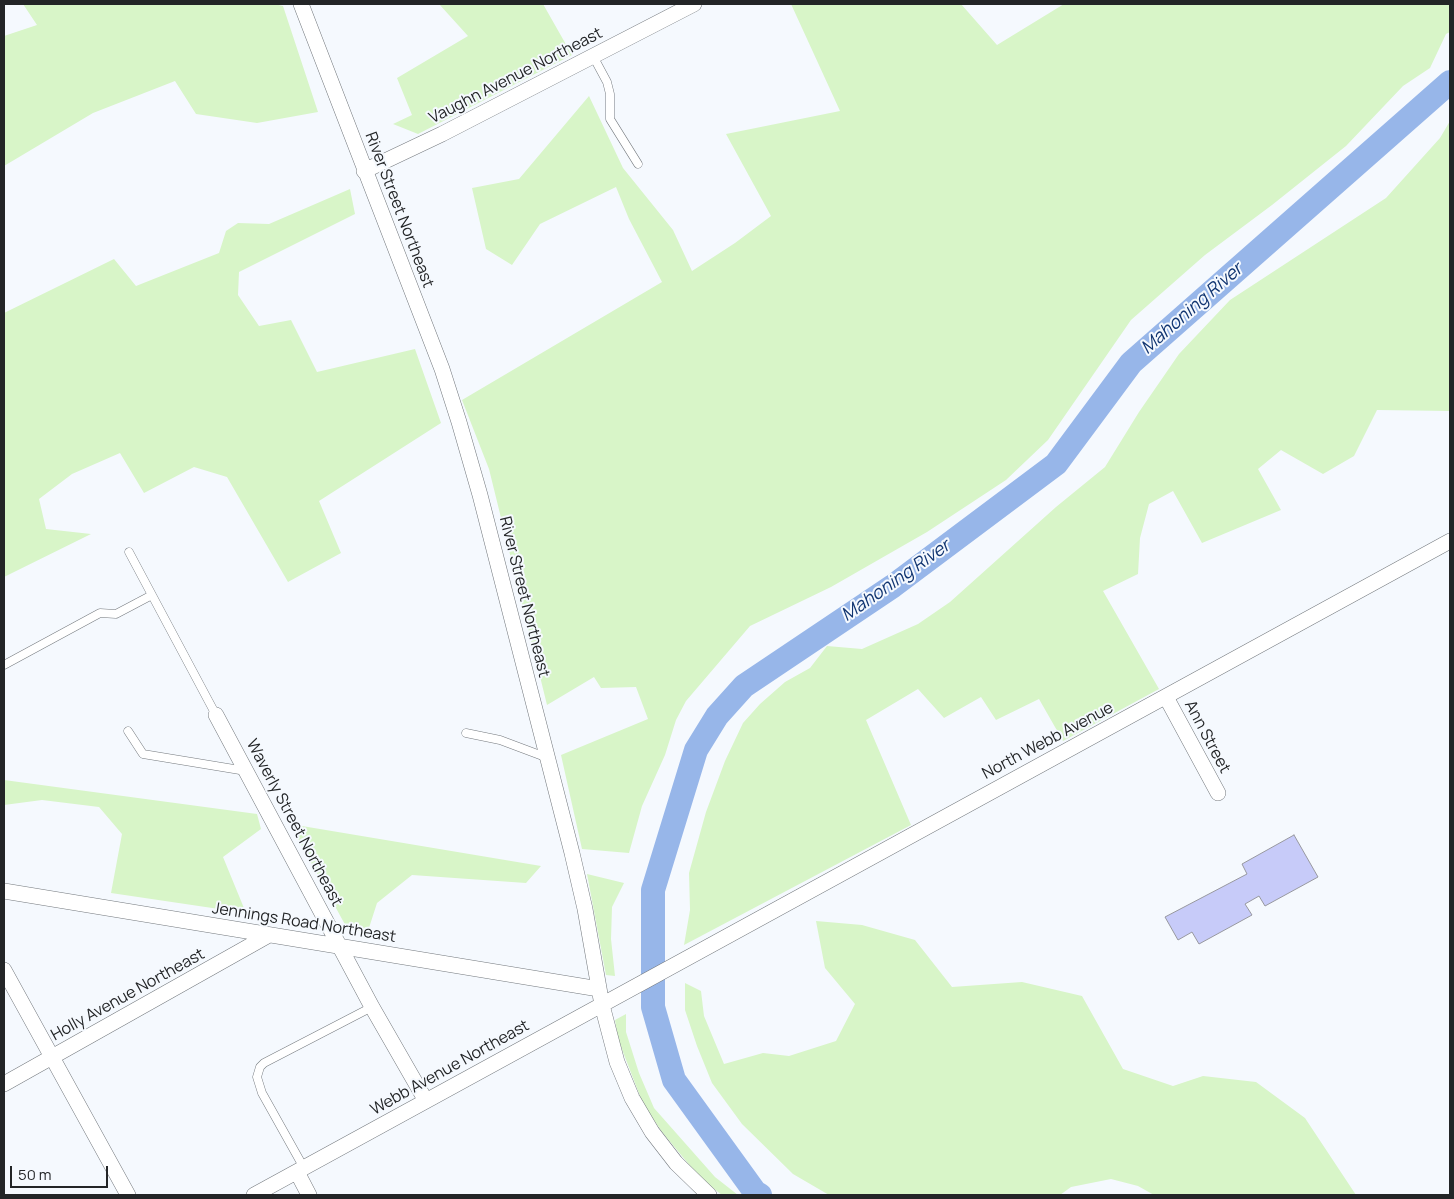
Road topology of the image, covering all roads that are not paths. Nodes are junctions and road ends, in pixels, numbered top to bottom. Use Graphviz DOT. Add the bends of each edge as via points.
graph roads {
  1 [pos="301,4"];
  2 [pos="688,7"];
  3 [pos="593,56"];
  4 [pos="638,164"];
  5 [pos="364,171"];
  6 [pos="1450,541"];
  7 [pos="129,552"];
  8 [pos="152,595"];
  9 [pos="4,665"];
  10 [pos="1166,697"];
  11 [pos="216,715"];
  12 [pos="128,731"];
  13 [pos="466,733"];
  14 [pos="548,758"];
  15 [pos="246,771"];
  16 [pos="1218,793"];
  17 [pos="4,891"];
  18 [pos="269,935"];
  19 [pos="340,947"];
  20 [pos="4,970"];
  21 [pos="663,971"];
  22 [pos="599,989"];
  23 [pos="602,1005"];
  24 [pos="372,1008"];
  25 [pos="53,1057"];
  26 [pos="4,1084"];
  27 [pos="426,1101"];
  28 [pos="300,1170"];
  29 [pos="707,1194"];
  30 [pos="128,1195"];
  31 [pos="254,1195"];
  32 [pos="309,1195"];
  1 -- 5 [label="street, River Street Northeast"];
  2 -- 3 [label="street, Vaughn Avenue Northeast"];
  3 -- 4 [label="lane" via="610,94 610,119"];
  3 -- 5 [label="street, Vaughn Avenue Northeast"];
  5 -- 14 [label="street, River Street Northeast" via="460,422"];
  6 -- 10 [label="street, North Webb Avenue"];
  7 -- 8 [label="lane"];
  8 -- 9 [label="lane" via="116,614 100,612"];
  8 -- 11 [label="lane"];
  10 -- 16 [label="street, Ann Street"];
  10 -- 21 [label="street, North Webb Avenue"];
  11 -- 15 [label="street, Waverly Street Northeast"];
  12 -- 15 [label="lane" via="142,754"];
  13 -- 14 [label="lane" via="500,740"];
  14 -- 22 [label="street, River Street Northeast" via="572,853"];
  15 -- 19 [label="street, Waverly Street Northeast"];
  17 -- 18 [label="street, Jennings Road Northeast"];
  18 -- 19 [label="street, Jennings Road Northeast"];
  18 -- 25 [label="street, Holly Avenue Northeast"];
  19 -- 22 [label="street, Jennings Road Northeast"];
  19 -- 24 [label="street, Waverly Street Northeast"];
  20 -- 25 [label="street"];
  21 -- 23 [label="street, Webb Avenue Northeast"];
  22 -- 23 [label="street, River Street Northeast"];
  23 -- 27 [label="street, Webb Avenue Northeast"];
  23 -- 29 [label="street, River Street Northeast" via="617,1062 632,1098 658,1140"];
  24 -- 27 [label="street, Waverly Street Northeast"];
  24 -- 28 [label="lane" via="264,1062 260,1067 257,1076 262,1093"];
  25 -- 26 [label="street, Holly Avenue Northeast"];
  25 -- 30 [label="street"];
  27 -- 28 [label="street, Webb Avenue Northeast"];
  28 -- 31 [label="street, Webb Avenue Northeast"];
  28 -- 32 [label="street"];
}
